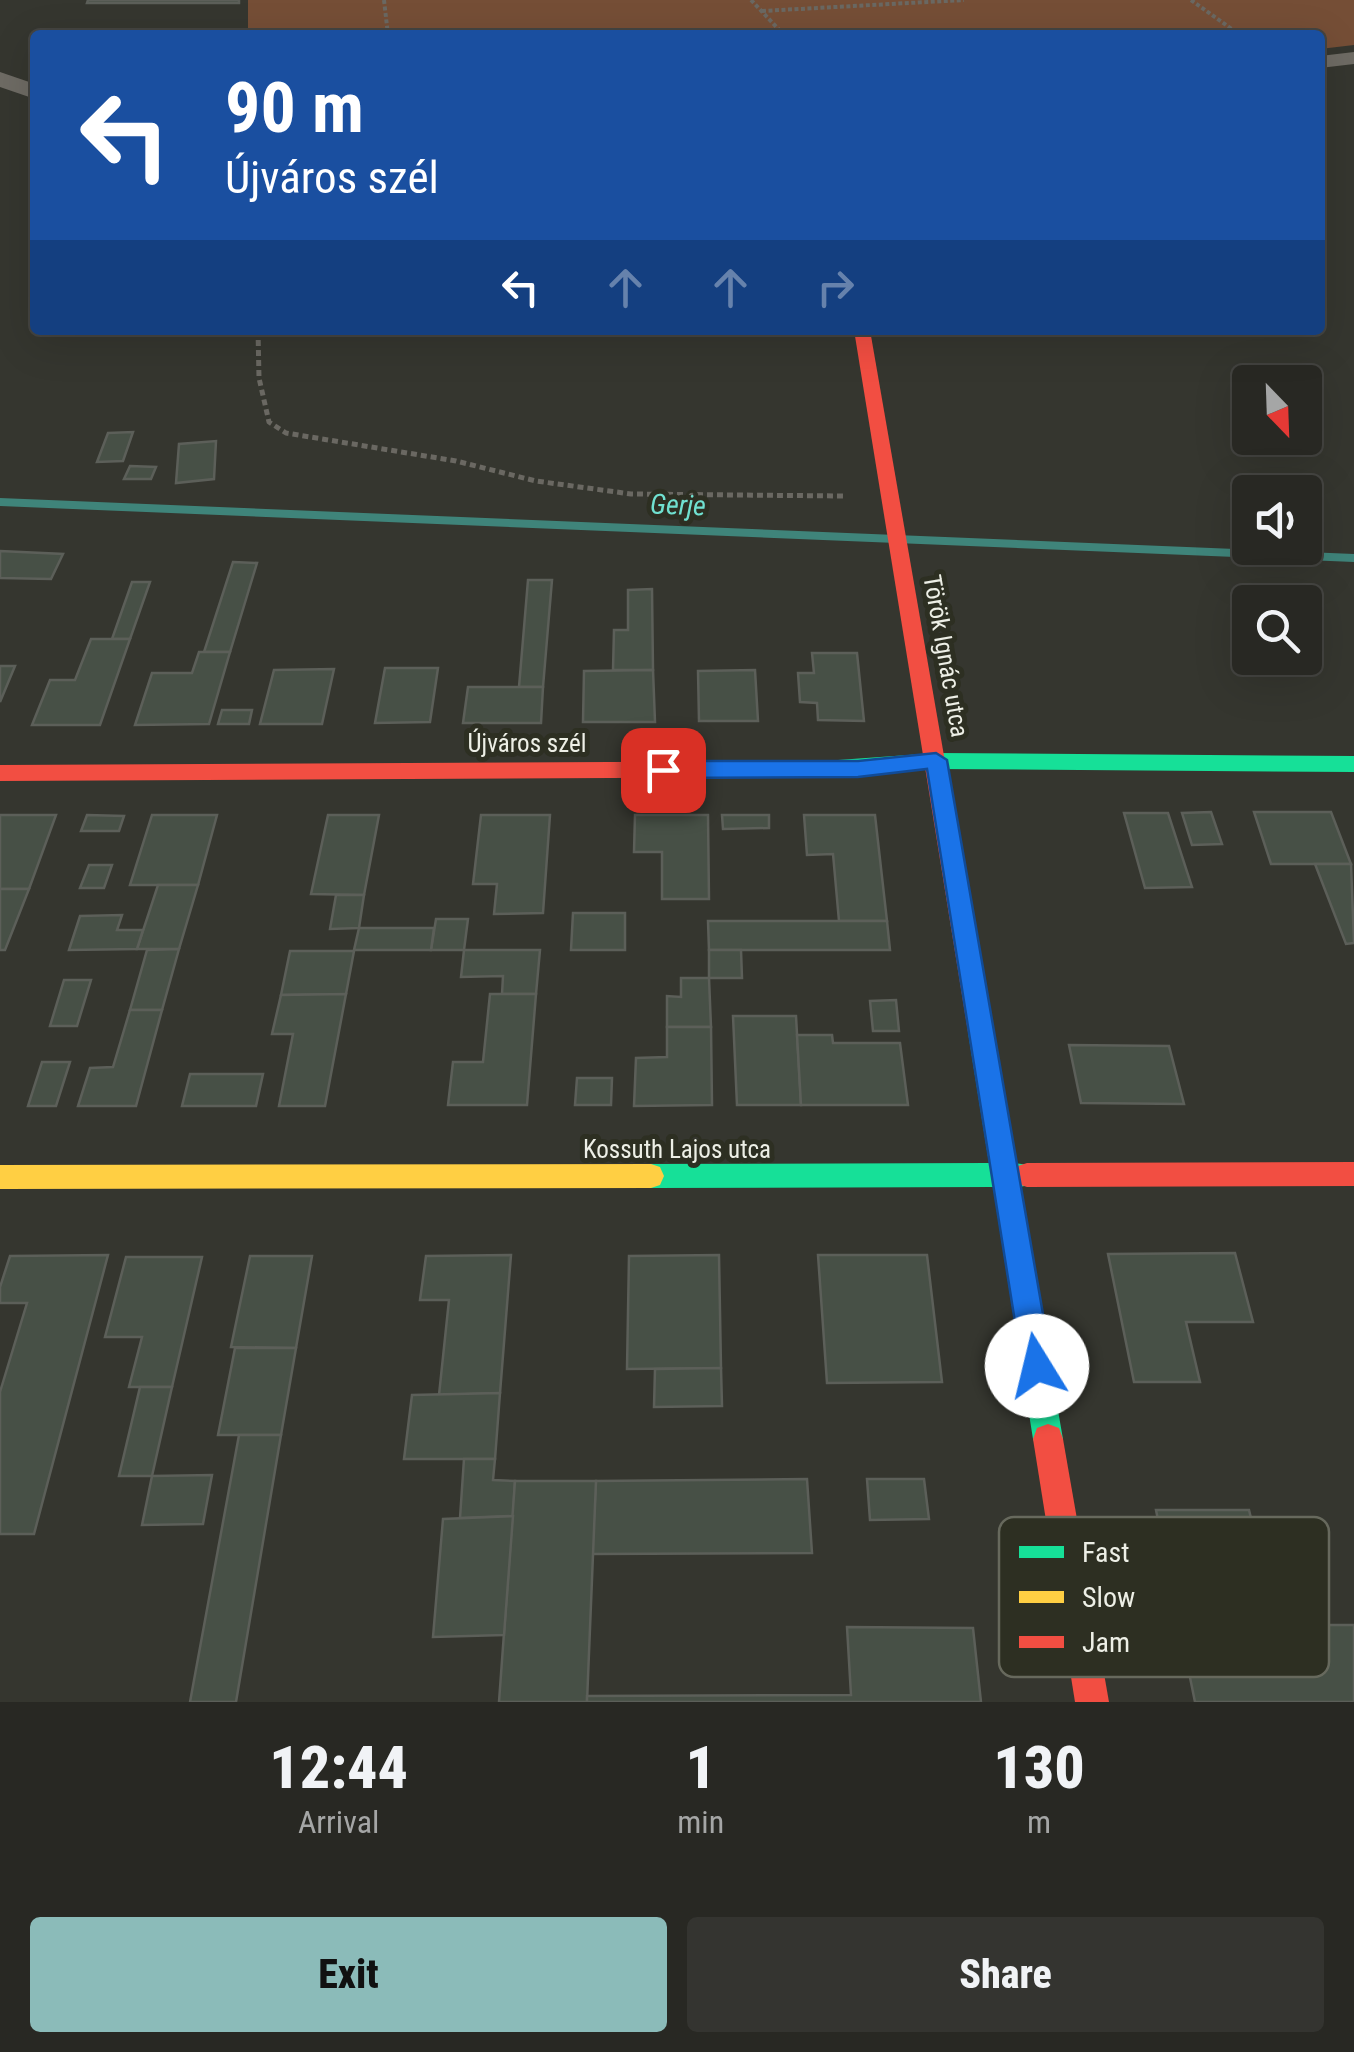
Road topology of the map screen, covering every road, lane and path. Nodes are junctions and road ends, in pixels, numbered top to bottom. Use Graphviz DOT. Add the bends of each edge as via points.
graph roads {
  1 [pos="384,0"];
  2 [pos="751,0"];
  3 [pos="964,0"];
  4 [pos="1191,0"];
  5 [pos="762,11"];
  6 [pos="387,30"];
  7 [pos="779,30"];
  8 [pos="1233,30"];
  9 [pos="1354,58"];
  10 [pos="1325,61"];
  11 [pos="0,78"];
  12 [pos="30,90"];
  13 [pos="258,335"];
  14 [pos="863,335"];
  15 [pos="890,504"];
  16 [pos="936,760"];
  17 [pos="1354,764"];
  18 [pos="0,772"];
  19 [pos="1354,1174"];
  20 [pos="1006,1176"];
  21 [pos="0,1177"];
  22 [pos="1062,1517"];
  23 [pos="1088,1677"];
  24 [pos="1092,1702"];
  1 -- 6 [label="path"];
  2 -- 5 [label="path"];
  3 -- 5 [label="path"];
  4 -- 8 [label="path"];
  5 -- 7 [label="path"];
  9 -- 10 [label="street"];
  11 -- 12 [label="street"];
  13 -- 15 [label="path" via="269,422 286,433 631,494 816,493"];
  14 -- 15 [label="street, Török Ignác utca"];
  15 -- 16 [label="street, Török Ignác utca"];
  16 -- 17 [label="street, Újváros szél"];
  16 -- 18 [label="street, Újváros szél" via="858,769"];
  16 -- 20 [label="street, Török Ignác utca"];
  19 -- 20 [label="street, Kossuth Lajos utca"];
  20 -- 21 [label="street, Kossuth Lajos utca"];
  20 -- 22 [label="street, Török Ignác utca"];
  23 -- 24 [label="street, Török Ignác utca"];
}
